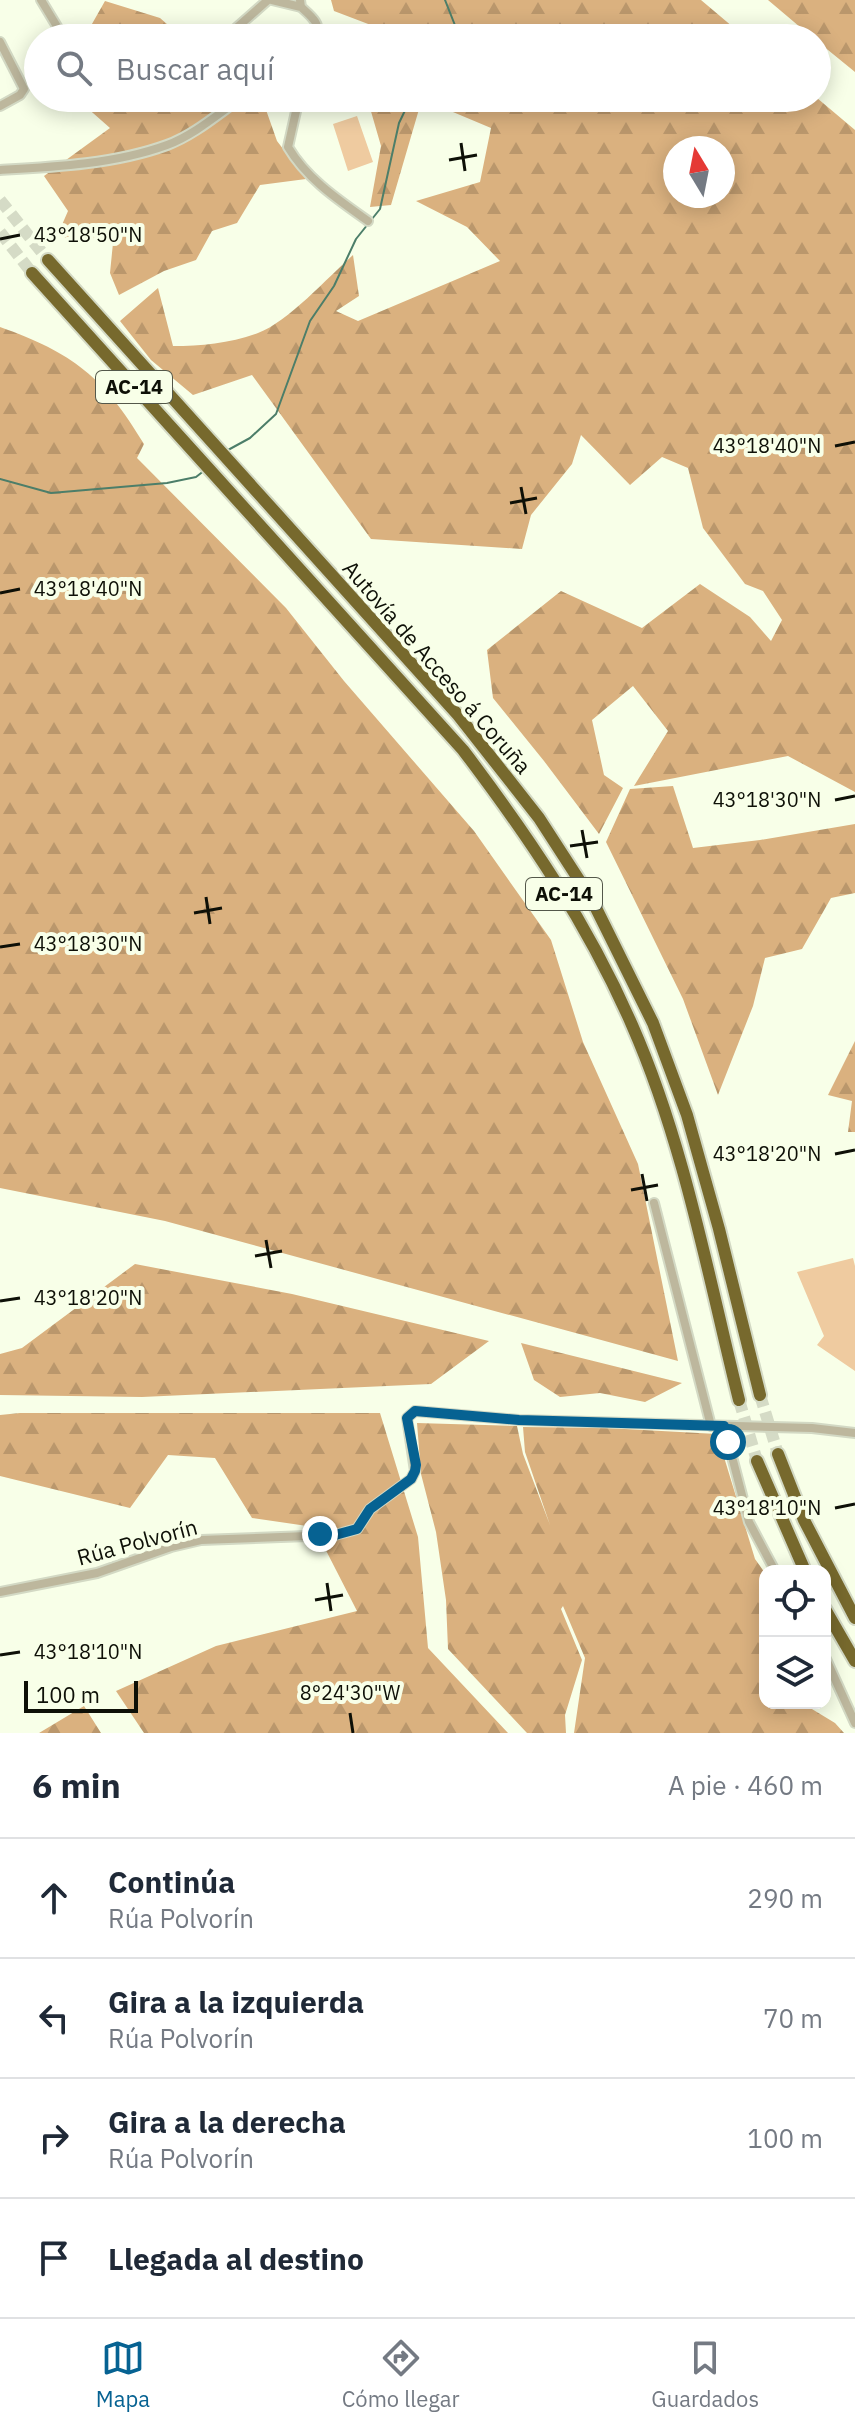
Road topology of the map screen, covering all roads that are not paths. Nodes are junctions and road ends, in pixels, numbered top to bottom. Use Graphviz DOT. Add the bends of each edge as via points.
graph roads {
  1 [pos="41,0"];
  2 [pos="270,0"];
  3 [pos="300,4"];
  4 [pos="56,24"];
  5 [pos="242,24"];
  6 [pos="316,24"];
  7 [pos="0,42"];
  8 [pos="0,106"];
  9 [pos="221,112"];
  10 [pos="296,112"];
  11 [pos="0,170"];
  12 [pos="368,221"];
  13 [pos="48,260"];
  14 [pos="32,273"];
  15 [pos="654,1203"];
  16 [pos="760,1395"];
  17 [pos="739,1400"];
  18 [pos="718,1426"];
  19 [pos="855,1433"];
  20 [pos="778,1454"];
  21 [pos="757,1461"];
  22 [pos="772,1565"];
  23 [pos="802,1565"];
  24 [pos="0,1592"];
  25 [pos="855,1618"];
  26 [pos="831,1619"];
  27 [pos="855,1661"];
  28 [pos="831,1670"];
  29 [pos="855,1723"];
  1 -- 4 [label="street"];
  2 -- 3 [label="street"];
  2 -- 5 [label="street"];
  3 -- 6 [label="street"];
  7 -- 8 [label="street" via="24,89"];
  9 -- 11 [label="street" via="167,145 94,160"];
  10 -- 12 [label="street" via="288,147 298,163"];
  13 -- 16 [label="highway, Autovía de Acceso á Coruña / AC-14" via="458,715 539,818 592,900 653,1023 687,1115"];
  14 -- 17 [label="highway, Autovía de Acceso á Coruña / AC-14" via="463,750 574,909 632,1026 668,1126"];
  15 -- 18 [label="street"];
  18 -- 19 [label="street"];
  18 -- 22 [label="street" via="749,1522"];
  18 -- 24 [label="street, Rúa Polvorín" via="415,1411 407,1418 416,1465 411,1479 370,1509 357,1529 335,1535 201,1540 82,1577"];
  20 -- 25 [label="highway" via="804,1520"];
  21 -- 23 [label="highway"];
  26 -- 27 [label="highway"];
  28 -- 29 [label="street"];
}
